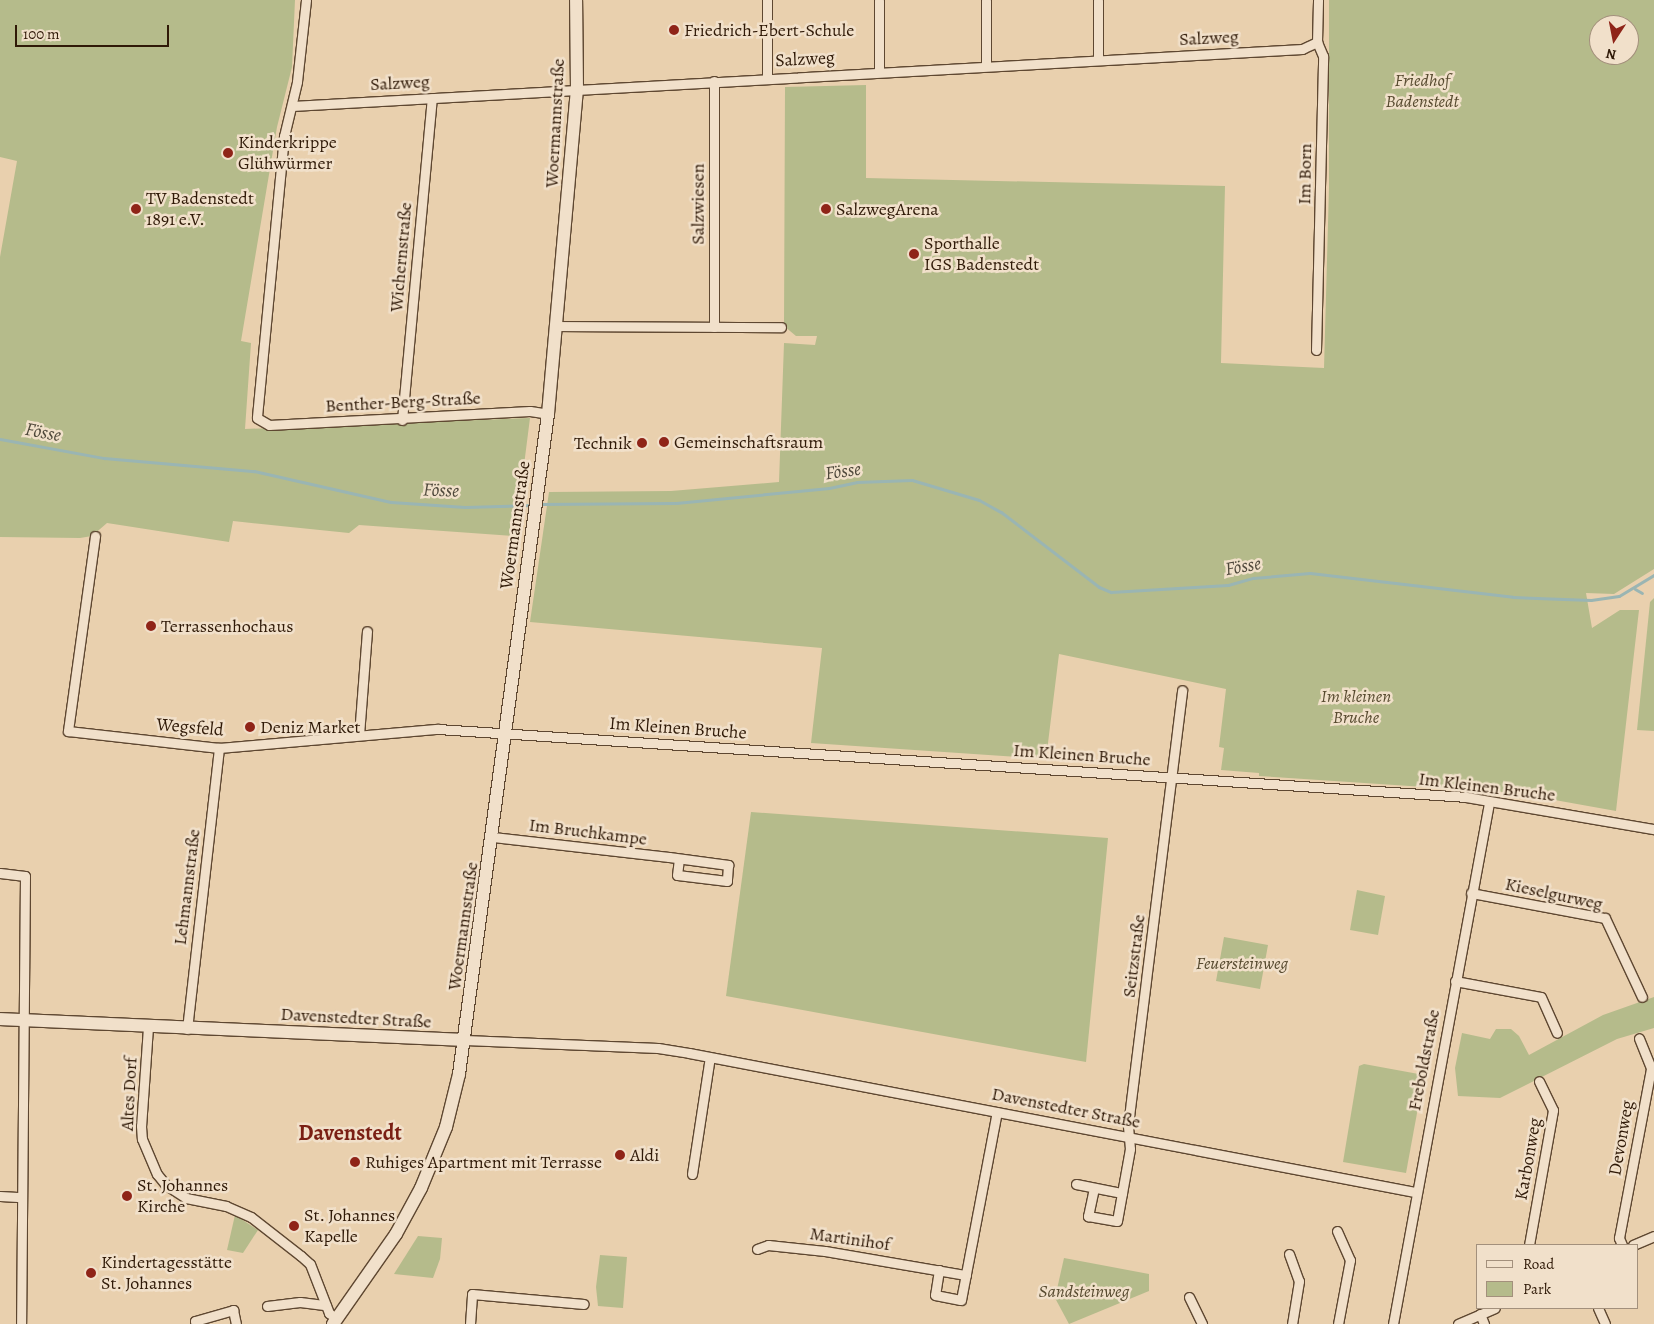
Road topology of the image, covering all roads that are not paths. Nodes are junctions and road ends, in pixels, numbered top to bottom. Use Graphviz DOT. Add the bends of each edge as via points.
graph roads {
  1 [pos="306,0"];
  2 [pos="576,0"];
  3 [pos="767,0"];
  4 [pos="879,0"];
  5 [pos="986,0"];
  6 [pos="1098,0"];
  7 [pos="1318,0"];
  8 [pos="1316,42"];
  9 [pos="1098,60"];
  10 [pos="986,66"];
  11 [pos="879,72"];
  12 [pos="767,78"];
  13 [pos="714,81"];
  14 [pos="577,89"];
  15 [pos="432,98"];
  16 [pos="292,106"];
  17 [pos="556,326"];
  18 [pos="714,327"];
  19 [pos="781,327"];
  20 [pos="1316,350"];
  21 [pos="548,414"];
  22 [pos="402,420"];
  23 [pos="95,536"];
  24 [pos="367,631"];
  25 [pos="1182,690"];
  26 [pos="506,734"];
  27 [pos="359,736"];
  28 [pos="219,748"];
  29 [pos="1172,778"];
  30 [pos="1488,803"];
  31 [pos="1654,829"];
  32 [pos="493,837"];
  33 [pos="679,859"];
  34 [pos="0,873"];
  35 [pos="1471,893"];
  36 [pos="1456,982"];
  37 [pos="1642,997"];
  38 [pos="0,1019"];
  39 [pos="23,1020"];
  40 [pos="148,1027"];
  41 [pos="187,1029"];
  42 [pos="1557,1033"];
  43 [pos="1639,1038"];
  44 [pos="464,1046"];
  45 [pos="710,1057"];
  46 [pos="1539,1081"];
  47 [pos="997,1112"];
  48 [pos="1130,1138"];
  49 [pos="692,1174"];
  50 [pos="1076,1184"];
  51 [pos="1094,1188"];
  52 [pos="1415,1192"];
  53 [pos="1122,1193"];
  54 [pos="0,1196"];
  55 [pos="22,1197"];
  56 [pos="1337,1231"];
  57 [pos="1654,1236"];
  58 [pos="1529,1244"];
  59 [pos="1622,1244"];
  60 [pos="1635,1244"];
  61 [pos="757,1249"];
  62 [pos="1289,1254"];
  63 [pos="939,1270"];
  64 [pos="966,1275"];
  65 [pos="1189,1297"];
  66 [pos="584,1304"];
  67 [pos="326,1305"];
  68 [pos="268,1306"];
  69 [pos="1492,1309"];
  70 [pos="1598,1309"];
  71 [pos="1480,1314"];
  72 [pos="335,1321"];
  73 [pos="21,1324"];
  74 [pos="196,1324"];
  75 [pos="236,1324"];
  76 [pos="470,1324"];
  77 [pos="1202,1324"];
  78 [pos="1292,1324"];
  79 [pos="1338,1324"];
  80 [pos="1392,1324"];
  81 [pos="1458,1324"];
  82 [pos="1484,1324"];
  83 [pos="1605,1324"];
  1 -- 16 [label="street"];
  2 -- 14 [label="street, Woermannstraße"];
  3 -- 12 [label="street"];
  4 -- 11 [label="street"];
  5 -- 10 [label="street"];
  6 -- 9 [label="street"];
  7 -- 8 [label="street, Im Born"];
  8 -- 9 [label="street, Salzweg" via="1302,49"];
  8 -- 20 [label="street, Im Born" via="1323,56"];
  9 -- 10 [label="street, Salzweg"];
  10 -- 11 [label="street, Salzweg"];
  11 -- 12 [label="street, Salzweg"];
  12 -- 13 [label="street, Salzweg"];
  13 -- 14 [label="street, Salzweg"];
  13 -- 18 [label="street, Salzwiesen"];
  14 -- 15 [label="street, Salzweg"];
  14 -- 17 [label="street, Woermannstraße"];
  15 -- 16 [label="street, Salzweg"];
  15 -- 22 [label="street, Wichernstraße"];
  16 -- 22 [label="street, Benther-Berg-Straße" via="284,136 256,411 260,422 269,425"];
  17 -- 18 [label="street"];
  17 -- 21 [label="street, Woermannstraße"];
  18 -- 19 [label="street"];
  21 -- 22 [label="street, Benther-Berg-Straße" via="530,411"];
  21 -- 26 [label="street, Woermannstraße"];
  23 -- 28 [label="street, Wegsfeld" via="68,730"];
  24 -- 27 [label="street"];
  25 -- 29 [label="street, Seitzstraße"];
  26 -- 27 [label="street, Wegsfeld" via="431,729"];
  26 -- 29 [label="street, Im Kleinen Bruche"];
  26 -- 32 [label="street, Woermannstraße"];
  27 -- 28 [label="street, Wegsfeld"];
  28 -- 41 [label="street, Lehmannstraße"];
  29 -- 30 [label="street, Im Kleinen Bruche" via="1466,797"];
  29 -- 48 [label="street, Seitzstraße" via="1128,1125"];
  30 -- 31 [label="street, Im Kleinen Bruche" via="1503,802"];
  30 -- 35 [label="street, Freboldstraße"];
  32 -- 33 [label="street, Im Bruchkampe"];
  32 -- 44 [label="street, Woermannstraße"];
  33 -- 33 [label="street, Im Bruchkampe" via="728,865 727,881 677,875"];
  34 -- 39 [label="street" via="25,876"];
  35 -- 36 [label="street, Freboldstraße"];
  35 -- 37 [label="street, Kieselgurweg" via="1605,918"];
  36 -- 42 [label="street" via="1541,997"];
  36 -- 52 [label="street, Freboldstraße"];
  38 -- 39 [label="street, Davenstedter Straße"];
  39 -- 40 [label="street, Davenstedter Straße"];
  39 -- 55 [label="street"];
  40 -- 41 [label="street, Davenstedter Straße"];
  40 -- 67 [label="street, Altes Dorf" via="141,1126 142,1139 158,1174 166,1185 186,1198 226,1206 251,1218 301,1256 310,1264"];
  41 -- 44 [label="street, Davenstedter Straße"];
  43 -- 59 [label="street, Devonweg" via="1651,1068 1619,1238"];
  44 -- 45 [label="street, Davenstedter Straße" via="658,1048"];
  44 -- 72 [label="street, Woermannstraße" via="446,1127 421,1188 396,1234"];
  45 -- 47 [label="street, Davenstedter Straße"];
  45 -- 49 [label="street"];
  46 -- 58 [label="street, Karbonweg" via="1553,1110"];
  47 -- 48 [label="street, Davenstedter Straße"];
  47 -- 64 [label="street"];
  48 -- 52 [label="street, Davenstedter Straße"];
  48 -- 53 [label="street"];
  50 -- 51 [label="street"];
  51 -- 53 [label="street"];
  51 -- 53 [label="street" via="1088,1216 1117,1221"];
  52 -- 80 [label="street, Freboldstraße"];
  54 -- 55 [label="street"];
  55 -- 73 [label="street"];
  56 -- 79 [label="street" via="1350,1260"];
  57 -- 60 [label="street"];
  61 -- 63 [label="street, Martinihof" via="768,1245 824,1251"];
  62 -- 78 [label="street" via="1299,1281"];
  63 -- 64 [label="street, Martinihof"];
  63 -- 64 [label="street" via="935,1295 962,1300"];
  65 -- 77 [label="street"];
  66 -- 76 [label="street" via="472,1294"];
  67 -- 68 [label="street" via="300,1302"];
  67 -- 72 [label="street, Altes Dorf"];
  69 -- 71 [label="street"];
  70 -- 83 [label="street"];
  71 -- 81 [label="street"];
  71 -- 82 [label="street"];
  74 -- 75 [label="street" via="195,1321 233,1310"];
}
